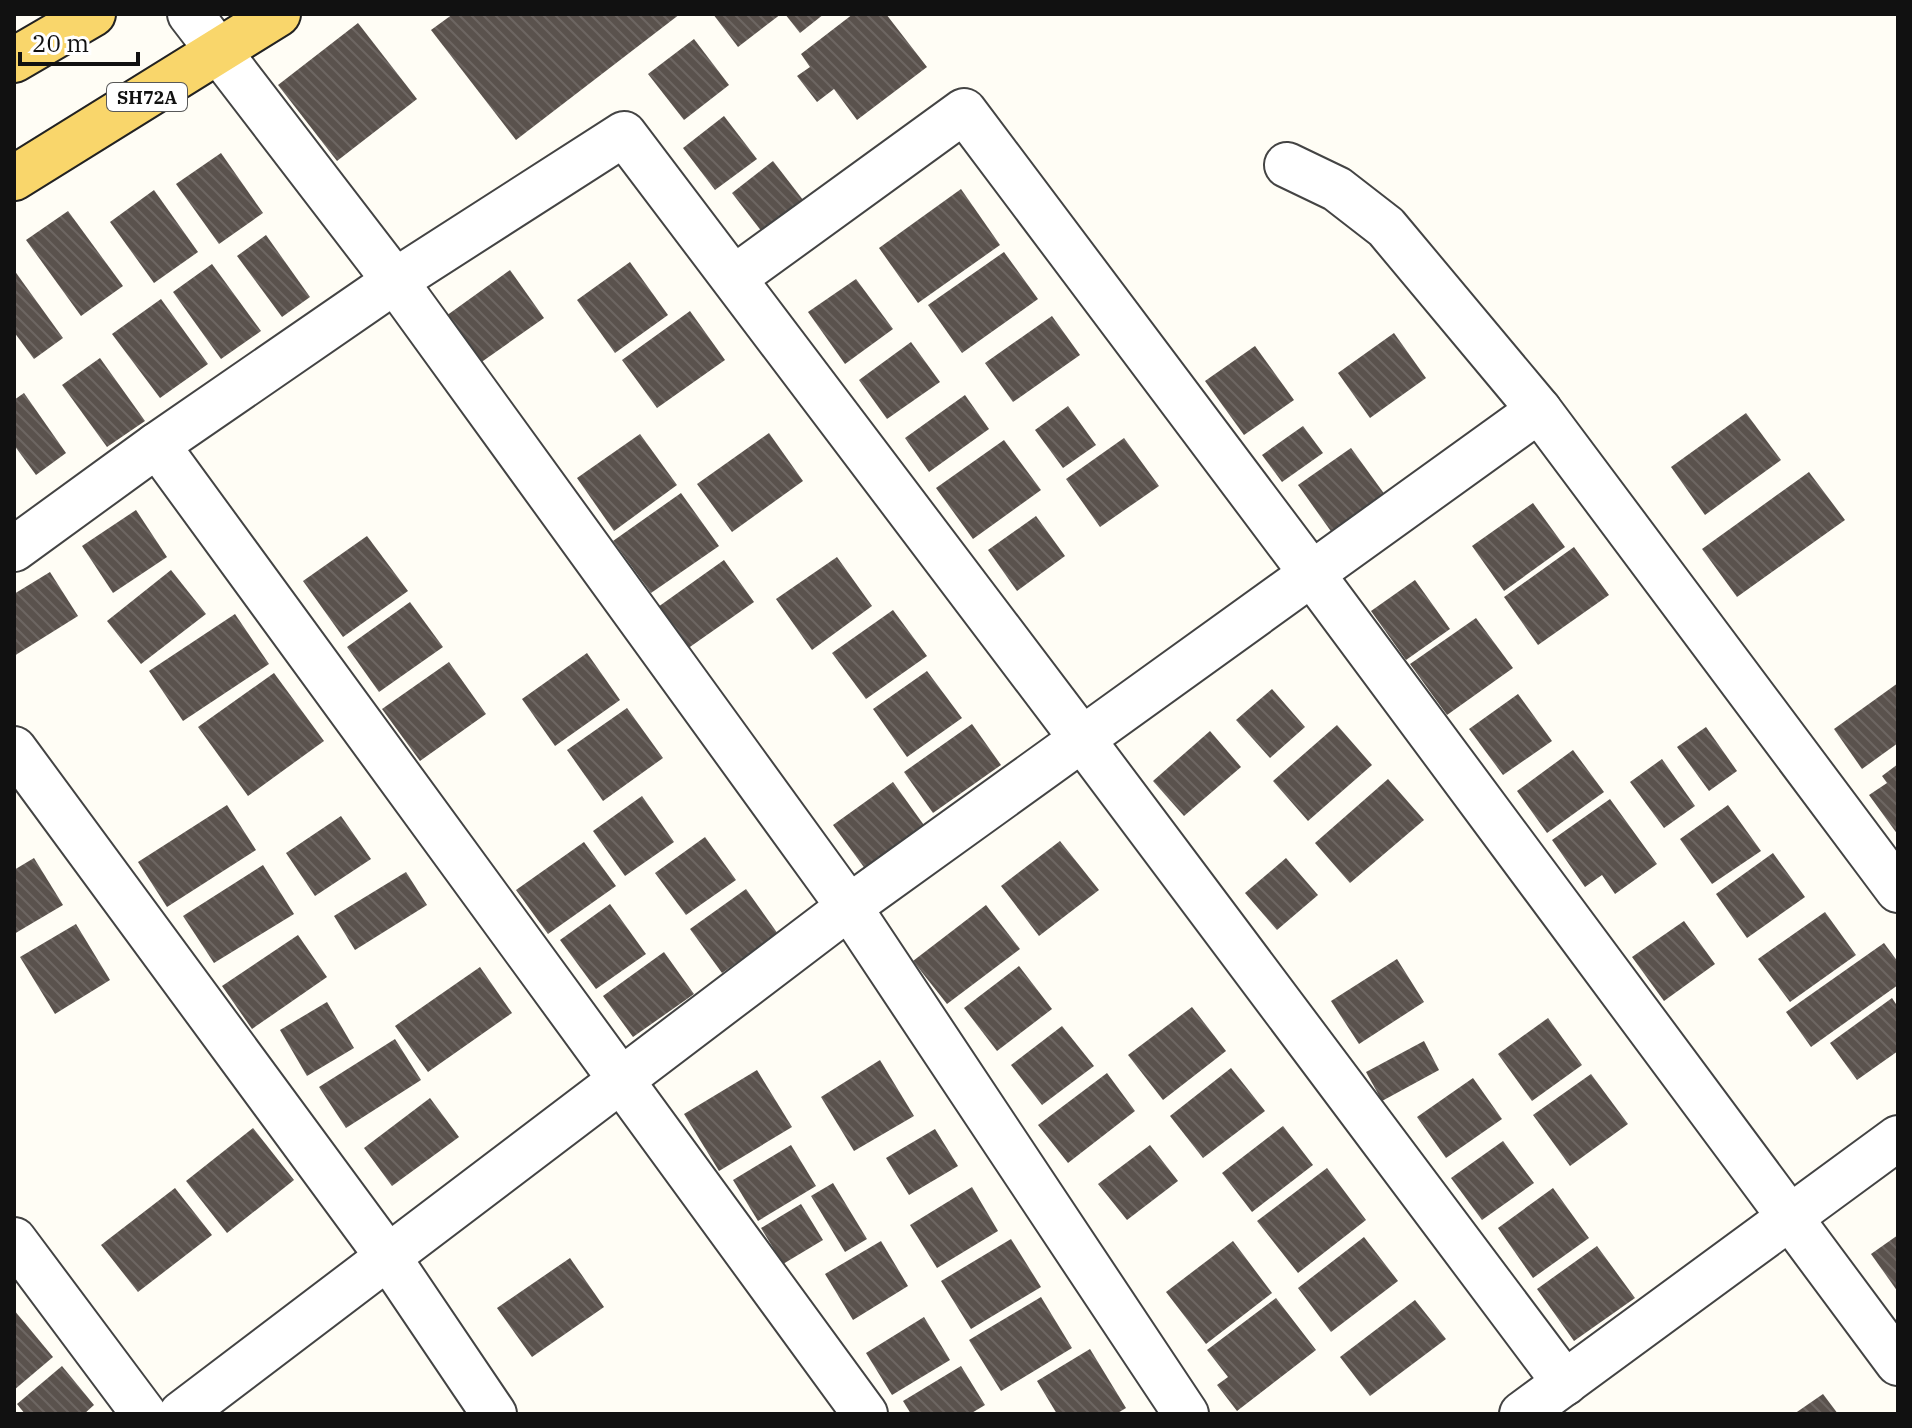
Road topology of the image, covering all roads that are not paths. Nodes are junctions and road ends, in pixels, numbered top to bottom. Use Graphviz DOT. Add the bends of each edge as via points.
graph roads {
  1 [pos="190,14"];
  2 [pos="278,14"];
  3 [pos="77,18"];
  4 [pos="220,52"];
  5 [pos="14,60"];
  6 [pos="1287,165"];
  7 [pos="14,178"];
  8 [pos="734,278"];
  9 [pos="395,281"];
  10 [pos="1539,410"];
  11 [pos="157,445"];
  12 [pos="14,549"];
  13 [pos="1312,574"];
  14 [pos="1082,739"];
  15 [pos="14,749"];
  16 [pos="1898,890"];
  17 [pos="849,907"];
  18 [pos="622,1081"];
  19 [pos="1898,1138"];
  20 [pos="1789,1218"];
  21 [pos="14,1240"];
  22 [pos="388,1257"];
  23 [pos="1898,1363"];
  24 [pos="1548,1402"];
  25 [pos="144,1414"];
  26 [pos="181,1414"];
  27 [pos="494,1414"];
  28 [pos="865,1414"];
  29 [pos="1186,1414"];
  1 -- 4 [label="street"];
  2 -- 4 [label="main road, SH72A"];
  3 -- 5 [label="main road"];
  4 -- 7 [label="main road, SH72A"];
  4 -- 9 [label="street"];
  6 -- 10 [label="street" via="1337,189 1386,227"];
  8 -- 9 [label="street" via="624,134"];
  8 -- 13 [label="street" via="964,111"];
  8 -- 14 [label="street"];
  9 -- 11 [label="street"];
  9 -- 17 [label="street"];
  10 -- 13 [label="street"];
  10 -- 16 [label="street"];
  11 -- 12 [label="street"];
  11 -- 18 [label="street"];
  13 -- 14 [label="street"];
  13 -- 20 [label="street"];
  14 -- 17 [label="street"];
  14 -- 24 [label="street"];
  15 -- 22 [label="street"];
  17 -- 18 [label="street"];
  17 -- 29 [label="street"];
  18 -- 22 [label="street"];
  18 -- 28 [label="street"];
  19 -- 20 [label="street"];
  20 -- 23 [label="street"];
  20 -- 24 [label="street"];
  21 -- 25 [label="street"];
  22 -- 26 [label="street"];
  22 -- 27 [label="street"];
}
